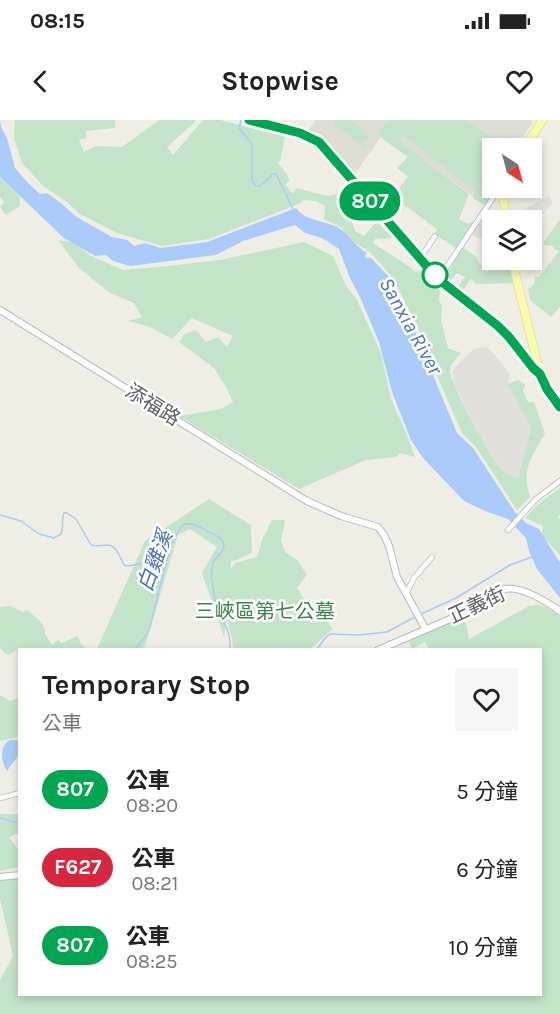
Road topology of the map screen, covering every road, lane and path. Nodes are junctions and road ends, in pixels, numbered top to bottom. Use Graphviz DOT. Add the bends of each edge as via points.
graph roads {
  1 [pos="249,120"];
  2 [pos="543,120"];
  3 [pos="549,120"];
  4 [pos="531,138"];
  5 [pos="537,138"];
  6 [pos="496,198"];
  7 [pos="435,236"];
  8 [pos="418,256"];
  9 [pos="517,270"];
  10 [pos="437,278"];
  11 [pos="0,310"];
  12 [pos="543,375"];
  13 [pos="560,400"];
  14 [pos="560,407"];
  15 [pos="560,482"];
  16 [pos="508,530"];
  17 [pos="432,557"];
  18 [pos="406,594"];
  19 [pos="560,611"];
  20 [pos="425,628"];
  21 [pos="383,648"];
  22 [pos="18,794"];
  23 [pos="0,798"];
  24 [pos="18,875"];
  25 [pos="0,877"];
  1 -- 8 [label="main road" via="319,142"];
  2 -- 4 [label="main road"];
  3 -- 5 [label="main road"];
  6 -- 10 [label="street"];
  7 -- 8 [label="street"];
  8 -- 10 [label="main road"];
  9 -- 12 [label="main road"];
  10 -- 12 [label="main road" via="498,326"];
  11 -- 18 [label="street, 添福路" via="307,501 378,527"];
  12 -- 13 [label="main road"];
  12 -- 14 [label="main road" via="547,389"];
  15 -- 16 [label="street"];
  17 -- 18 [label="street"];
  18 -- 20 [label="street"];
  19 -- 20 [label="street, 正義街" via="511,588"];
  20 -- 21 [label="street"];
  22 -- 23 [label="street"];
  24 -- 25 [label="street"];
}
